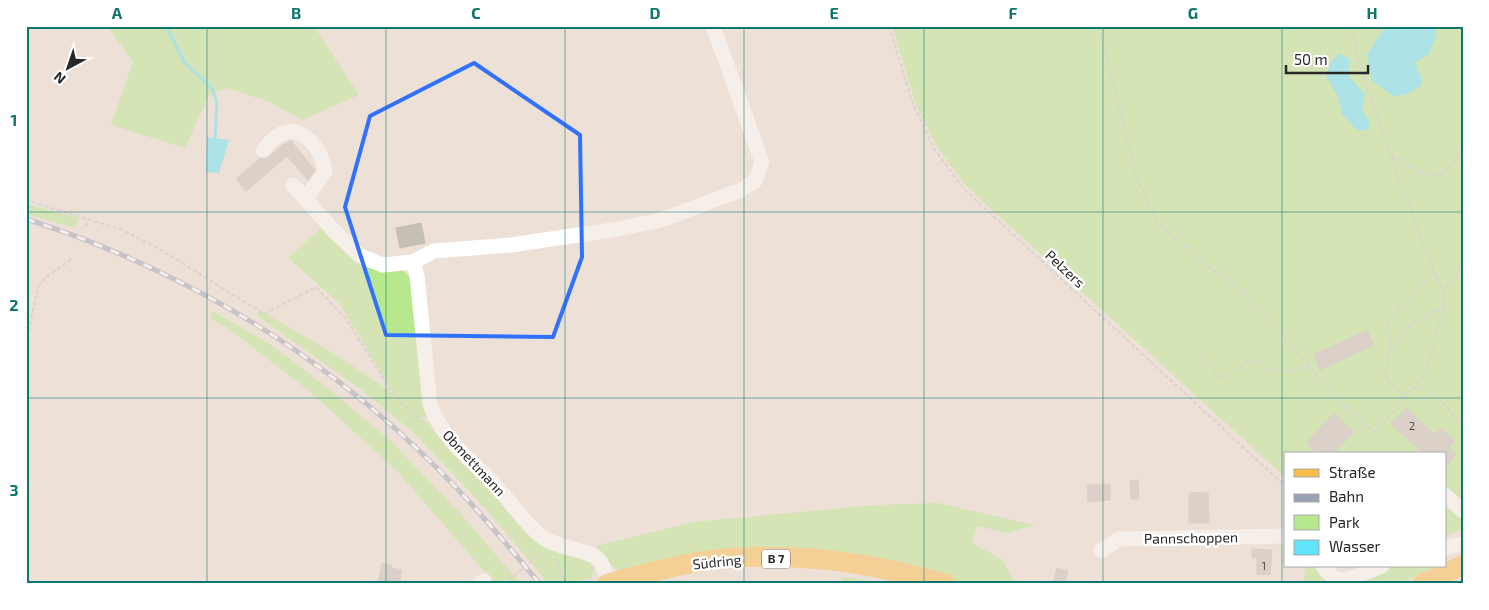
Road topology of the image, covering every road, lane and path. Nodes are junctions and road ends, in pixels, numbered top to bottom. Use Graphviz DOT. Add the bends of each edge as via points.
graph roads {
  1 [pos="713,26"];
  2 [pos="889,26"];
  3 [pos="1098,26"];
  4 [pos="1353,26"];
  5 [pos="1463,145"];
  6 [pos="262,150"];
  7 [pos="1390,152"];
  8 [pos="293,185"];
  9 [pos="305,199"];
  10 [pos="26,200"];
  11 [pos="88,219"];
  12 [pos="86,226"];
  13 [pos="73,258"];
  14 [pos="412,262"];
  15 [pos="1463,266"];
  16 [pos="1434,271"];
  17 [pos="1443,291"];
  18 [pos="1445,307"];
  19 [pos="26,344"];
  20 [pos="1198,349"];
  21 [pos="1388,356"];
  22 [pos="1308,366"];
  23 [pos="1415,387"];
  24 [pos="1404,398"];
  25 [pos="426,424"];
  26 [pos="1463,426"];
  27 [pos="1284,485"];
  28 [pos="1446,496"];
  29 [pos="1463,511"];
  30 [pos="1284,536"];
  31 [pos="1463,544"];
  32 [pos="1446,548"];
  33 [pos="1101,551"];
  34 [pos="1463,565"];
  35 [pos="1325,568"];
  36 [pos="1377,568"];
  37 [pos="504,584"];
  38 [pos="565,584"];
  39 [pos="608,584"];
  40 [pos="946,584"];
  41 [pos="1422,584"];
  1 -- 14 [label="street" via="762,162 755,180 734,193 661,220 538,241 434,251"];
  2 -- 27 [label="path, Pelzers" via="913,104 935,150 965,190"];
  3 -- 22 [label="path" via="1137,179 1156,220 1196,257 1240,290"];
  4 -- 7 [label="path" via="1358,58"];
  5 -- 7 [label="path" via="1451,166 1435,174 1412,170"];
  6 -- 9 [label="street" via="281,134 294,132 314,144 323,159 325,172"];
  7 -- 16 [label="path"];
  8 -- 9 [label="street"];
  9 -- 14 [label="street" via="360,256 383,265"];
  10 -- 11 [label="path"];
  11 -- 12 [label="path"];
  11 -- 25 [label="path" via="123,230 163,251 264,314 316,287 347,320 394,396"];
  13 -- 19 [label="path" via="43,280 38,288"];
  14 -- 39 [label="street, Obmettmann" via="417,276 430,404 437,423 448,440 496,486 530,526 556,545 592,554 600,560"];
  15 -- 17 [label="path"];
  16 -- 17 [label="path"];
  16 -- 21 [label="path" via="1387,324 1391,339"];
  17 -- 18 [label="path"];
  18 -- 21 [label="path" via="1411,324"];
  18 -- 23 [label="path" via="1426,368"];
  20 -- 22 [label="path" via="1218,378 1248,362 1257,362 1272,371 1291,371"];
  21 -- 24 [label="path" via="1388,381"];
  22 -- 24 [label="path" via="1340,402 1374,432"];
  23 -- 24 [label="path"];
  23 -- 26 [label="path" via="1437,395"];
  28 -- 29 [label="street"];
  30 -- 33 [label="street, Pannschoppen" via="1119,539"];
  31 -- 32 [label="street"];
  34 -- 41 [label="main road"];
  35 -- 36 [label="street" via="1332,577 1344,581"];
  37 -- 38 [label="path" via="543,552 555,558"];
  39 -- 40 [label="main road, Südring / B 7" via="704,561 758,558 868,566"];
}
